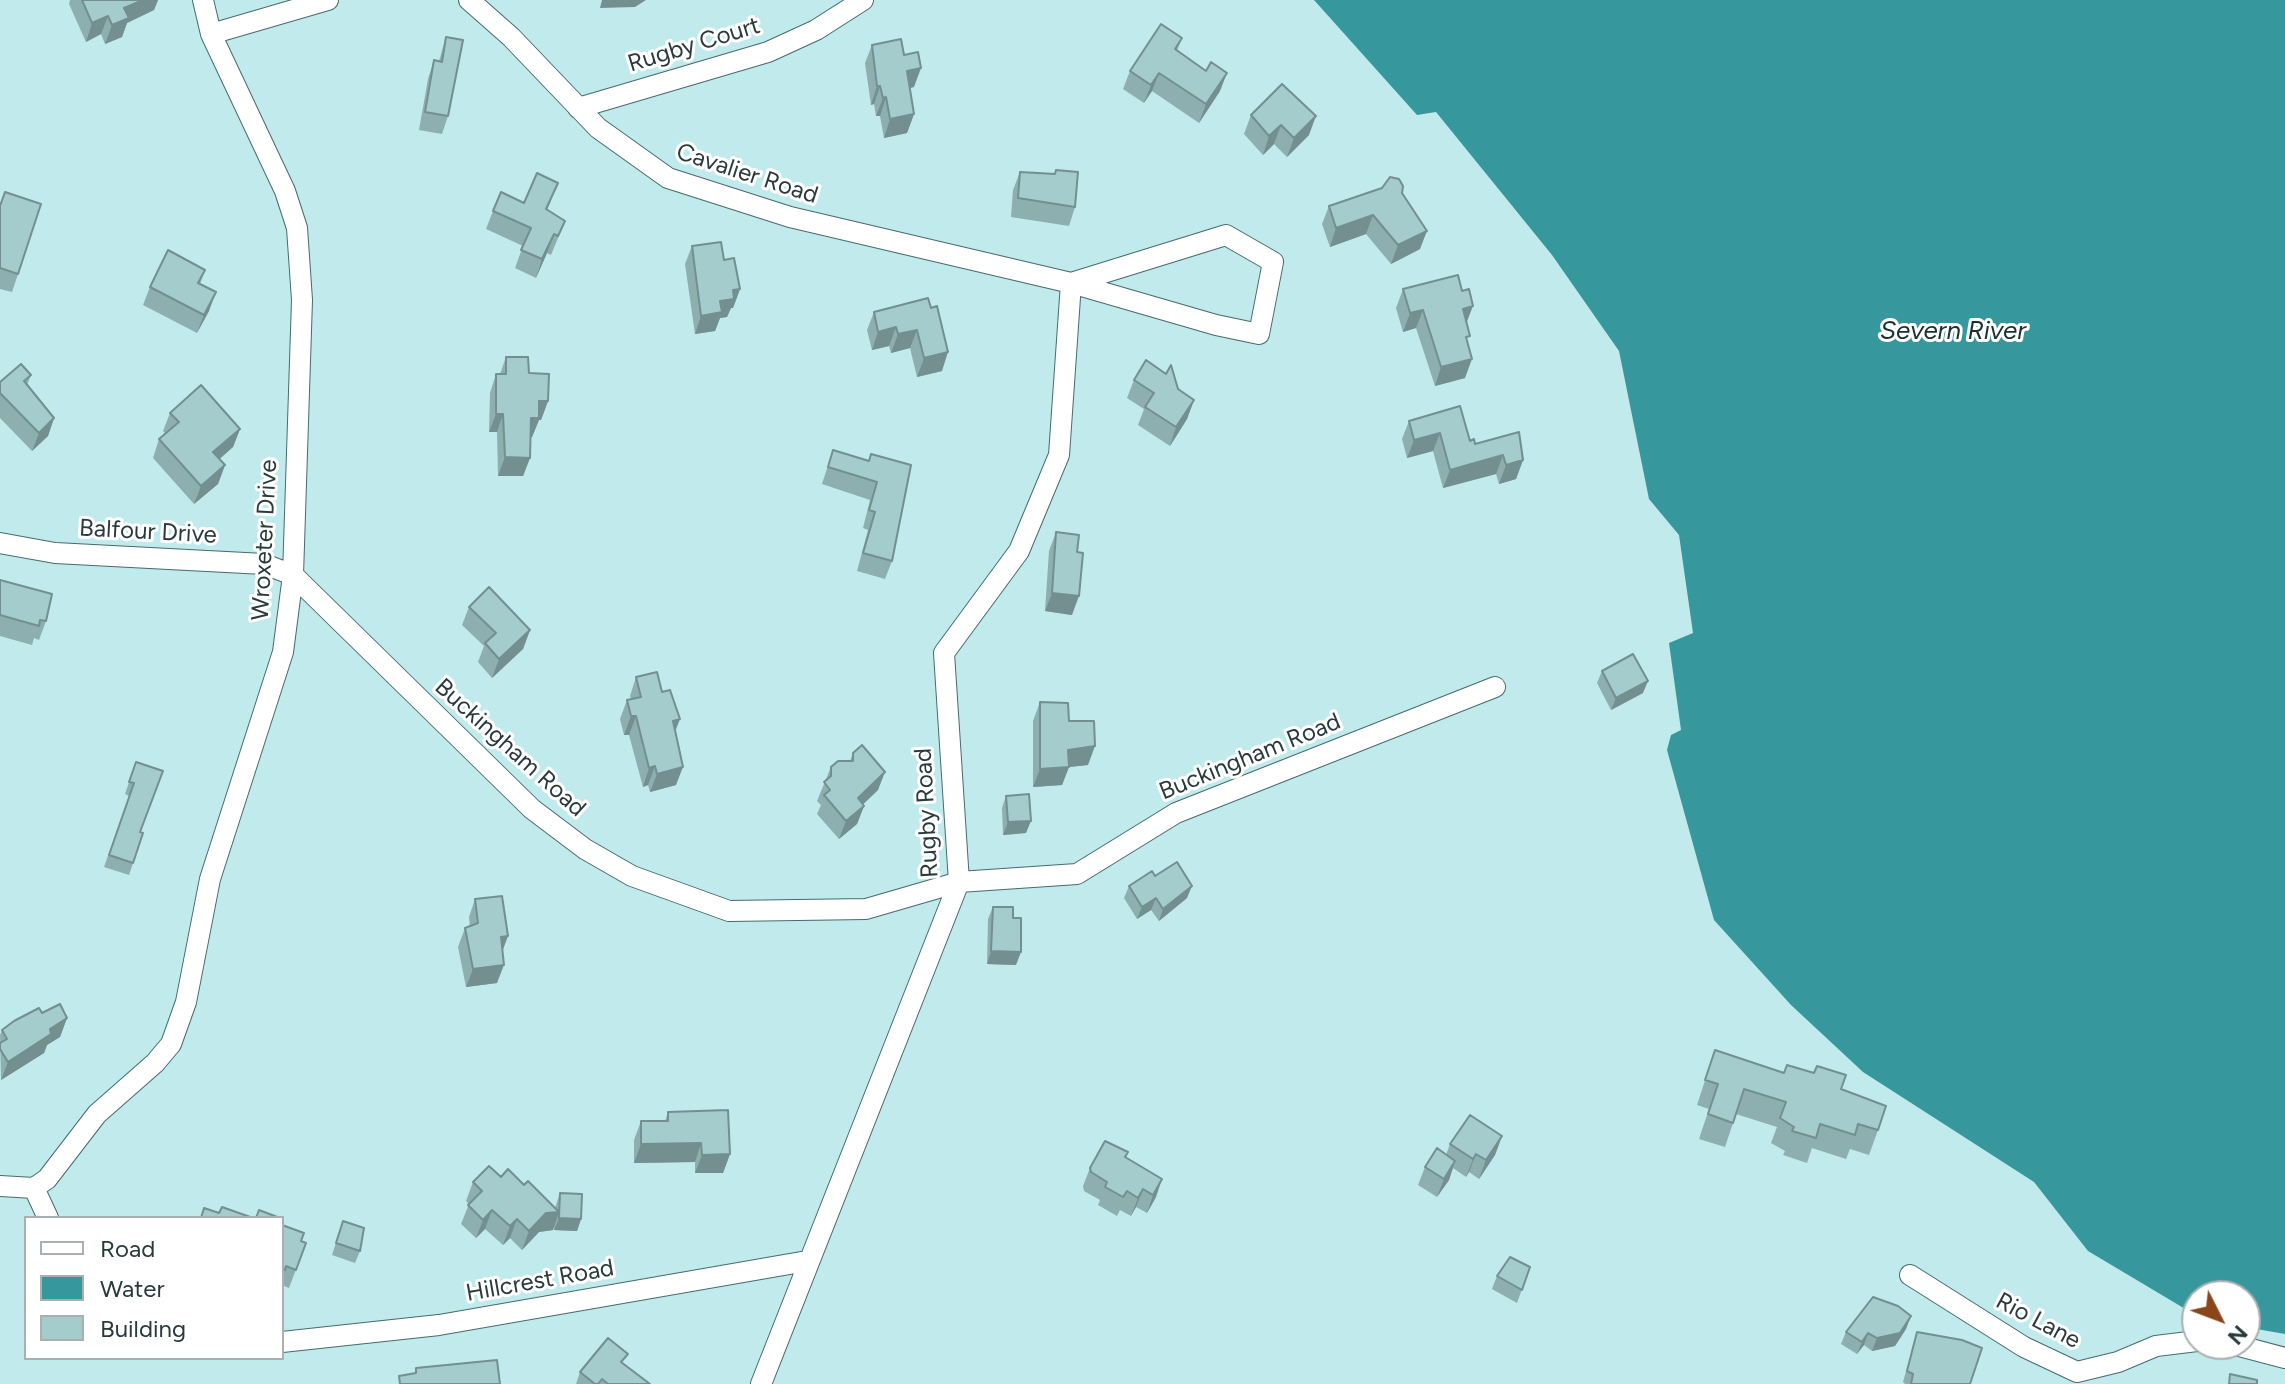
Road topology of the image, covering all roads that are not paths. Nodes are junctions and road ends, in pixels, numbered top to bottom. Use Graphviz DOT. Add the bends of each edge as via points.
graph roads {
  1 [pos="203,0"];
  2 [pos="328,0"];
  3 [pos="469,0"];
  4 [pos="863,0"];
  5 [pos="211,34"];
  6 [pos="578,108"];
  7 [pos="1071,283"];
  8 [pos="0,543"];
  9 [pos="293,575"];
  10 [pos="1495,687"];
  11 [pos="959,882"];
  12 [pos="0,1186"];
  13 [pos="34,1188"];
  14 [pos="47,1216"];
  15 [pos="807,1261"];
  16 [pos="1910,1275"];
  17 [pos="284,1342"];
  18 [pos="2181,1343"];
  19 [pos="2261,1352"];
  20 [pos="2285,1358"];
  21 [pos="761,1384"];
  1 -- 5 [label="street, Wroxeter Drive"];
  2 -- 5 [label="street"];
  3 -- 6 [label="street, Cavalier Road"];
  4 -- 6 [label="street, Rugby Court" via="768,52"];
  5 -- 9 [label="street, Wroxeter Drive" via="285,191 297,228 302,300"];
  6 -- 7 [label="street, Cavalier Road" via="668,178 790,217"];
  7 -- 7 [label="street, Cavalier Road" via="1226,235 1273,262 1259,334"];
  7 -- 11 [label="street, Rugby Road" via="1059,455 1019,551 944,653"];
  8 -- 9 [label="street, Balfour Drive" via="55,553 264,564"];
  9 -- 11 [label="street, Buckingham Road" via="532,809 607,863 656,888 729,911 866,909"];
  9 -- 13 [label="street, Wroxeter Drive" via="283,652 210,879 179,1028 155,1063 97,1114 47,1179"];
  10 -- 11 [label="street, Buckingham Road" via="1176,813 1077,874"];
  11 -- 15 [label="street, Rugby Road"];
  12 -- 13 [label="street"];
  13 -- 14 [label="street"];
  15 -- 17 [label="street, Hillcrest Road" via="439,1325"];
  15 -- 21 [label="street, Rugby Road"];
  16 -- 18 [label="street, Rio Lane" via="2024,1347 2077,1372"];
  19 -- 20 [label="street"];
}
